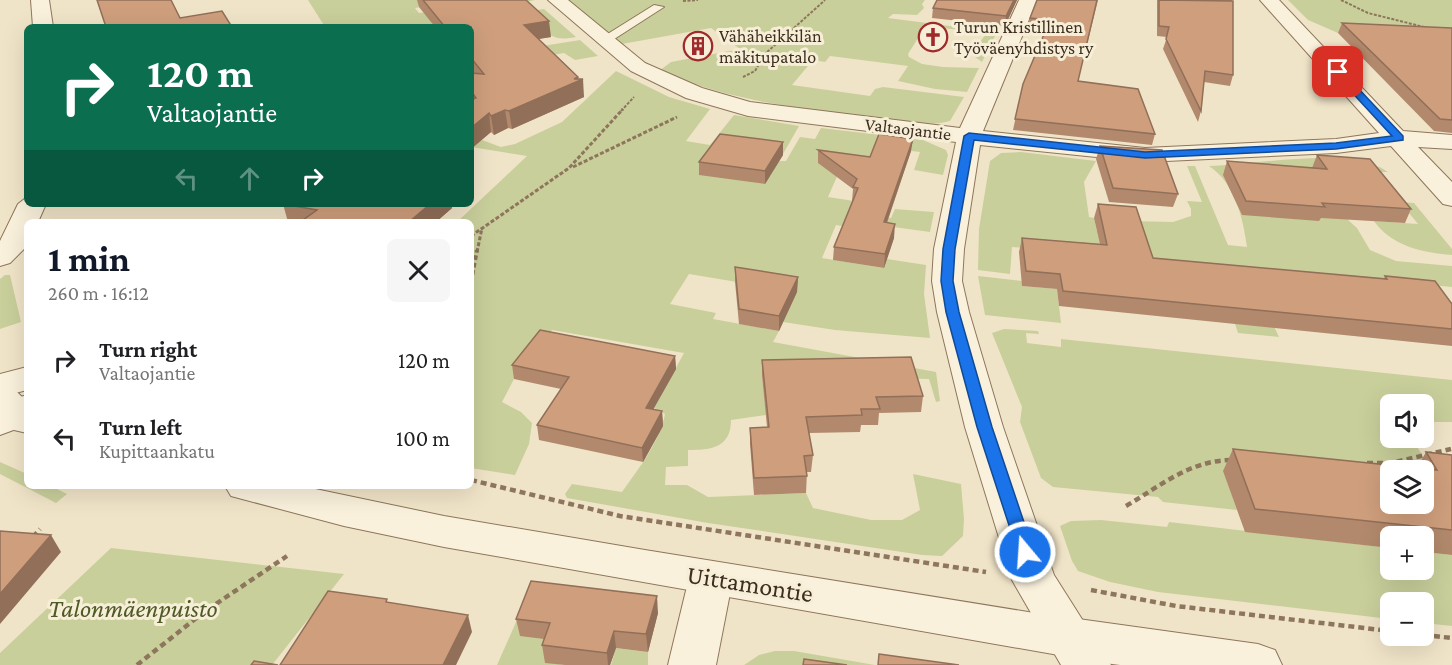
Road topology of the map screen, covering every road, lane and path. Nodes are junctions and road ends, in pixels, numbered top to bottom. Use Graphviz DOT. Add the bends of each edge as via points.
graph roads {
  1 [pos="40,0"];
  2 [pos="557,0"];
  3 [pos="825,0"];
  4 [pos="1028,0"];
  5 [pos="1269,0"];
  6 [pos="1341,0"];
  7 [pos="658,7"];
  8 [pos="43,24"];
  9 [pos="1432,30"];
  10 [pos="604,40"];
  11 [pos="740,79"];
  12 [pos="639,92"];
  13 [pos="686,113"];
  14 [pos="969,136"];
  15 [pos="1399,138"];
  16 [pos="1452,142"];
  17 [pos="569,168"];
  18 [pos="1452,198"];
  19 [pos="30,207"];
  20 [pos="482,228"];
  21 [pos="474,234"];
  22 [pos="5,248"];
  23 [pos="24,266"];
  24 [pos="474,267"];
  25 [pos="24,384"];
  26 [pos="12,408"];
  27 [pos="1451,449"];
  28 [pos="1235,460"];
  29 [pos="1360,463"];
  30 [pos="474,481"];
  31 [pos="256,489"];
  32 [pos="1126,506"];
  33 [pos="40,529"];
  34 [pos="28,542"];
  35 [pos="287,556"];
  36 [pos="711,578"];
  37 [pos="1034,580"];
  38 [pos="1380,630"];
  39 [pos="1434,636"];
  40 [pos="1452,638"];
  41 [pos="1078,652"];
  42 [pos="137,665"];
  43 [pos="692,665"];
  44 [pos="1258,665"];
  1 -- 8 [label="street"];
  2 -- 10 [label="street, Valtaojantie"];
  3 -- 11 [label="path" via="765,54 755,70"];
  4 -- 14 [label="street"];
  5 -- 15 [label="street"];
  6 -- 9 [label="path" via="1376,16"];
  7 -- 10 [label="lane"];
  10 -- 14 [label="street, Valtaojantie" via="653,75 727,104"];
  12 -- 17 [label="path"];
  13 -- 17 [label="path"];
  14 -- 15 [label="street, Valtaojantie" via="1145,155 1336,146"];
  14 -- 37 [label="street" via="947,281 984,427"];
  15 -- 16 [label="street, Valtaojantie"];
  15 -- 18 [label="street"];
  17 -- 20 [label="path"];
  19 -- 22 [label="street"];
  20 -- 21 [label="path"];
  20 -- 24 [label="path"];
  22 -- 23 [label="street"];
  25 -- 26 [label="street"];
  27 -- 29 [label="path" via="1391,463"];
  28 -- 32 [label="path" via="1194,465"];
  30 -- 37 [label="path" via="620,516"];
  31 -- 36 [label="street, Uittamontie" via="327,509"];
  33 -- 34 [label="path"];
  35 -- 42 [label="path" via="204,612"];
  36 -- 41 [label="street, Uittamontie" via="938,615"];
  36 -- 43 [label="street"];
  37 -- 38 [label="path" via="1176,606"];
  37 -- 41 [label="street"];
  39 -- 40 [label="path"];
  41 -- 44 [label="street, Uittamontie"];
}
